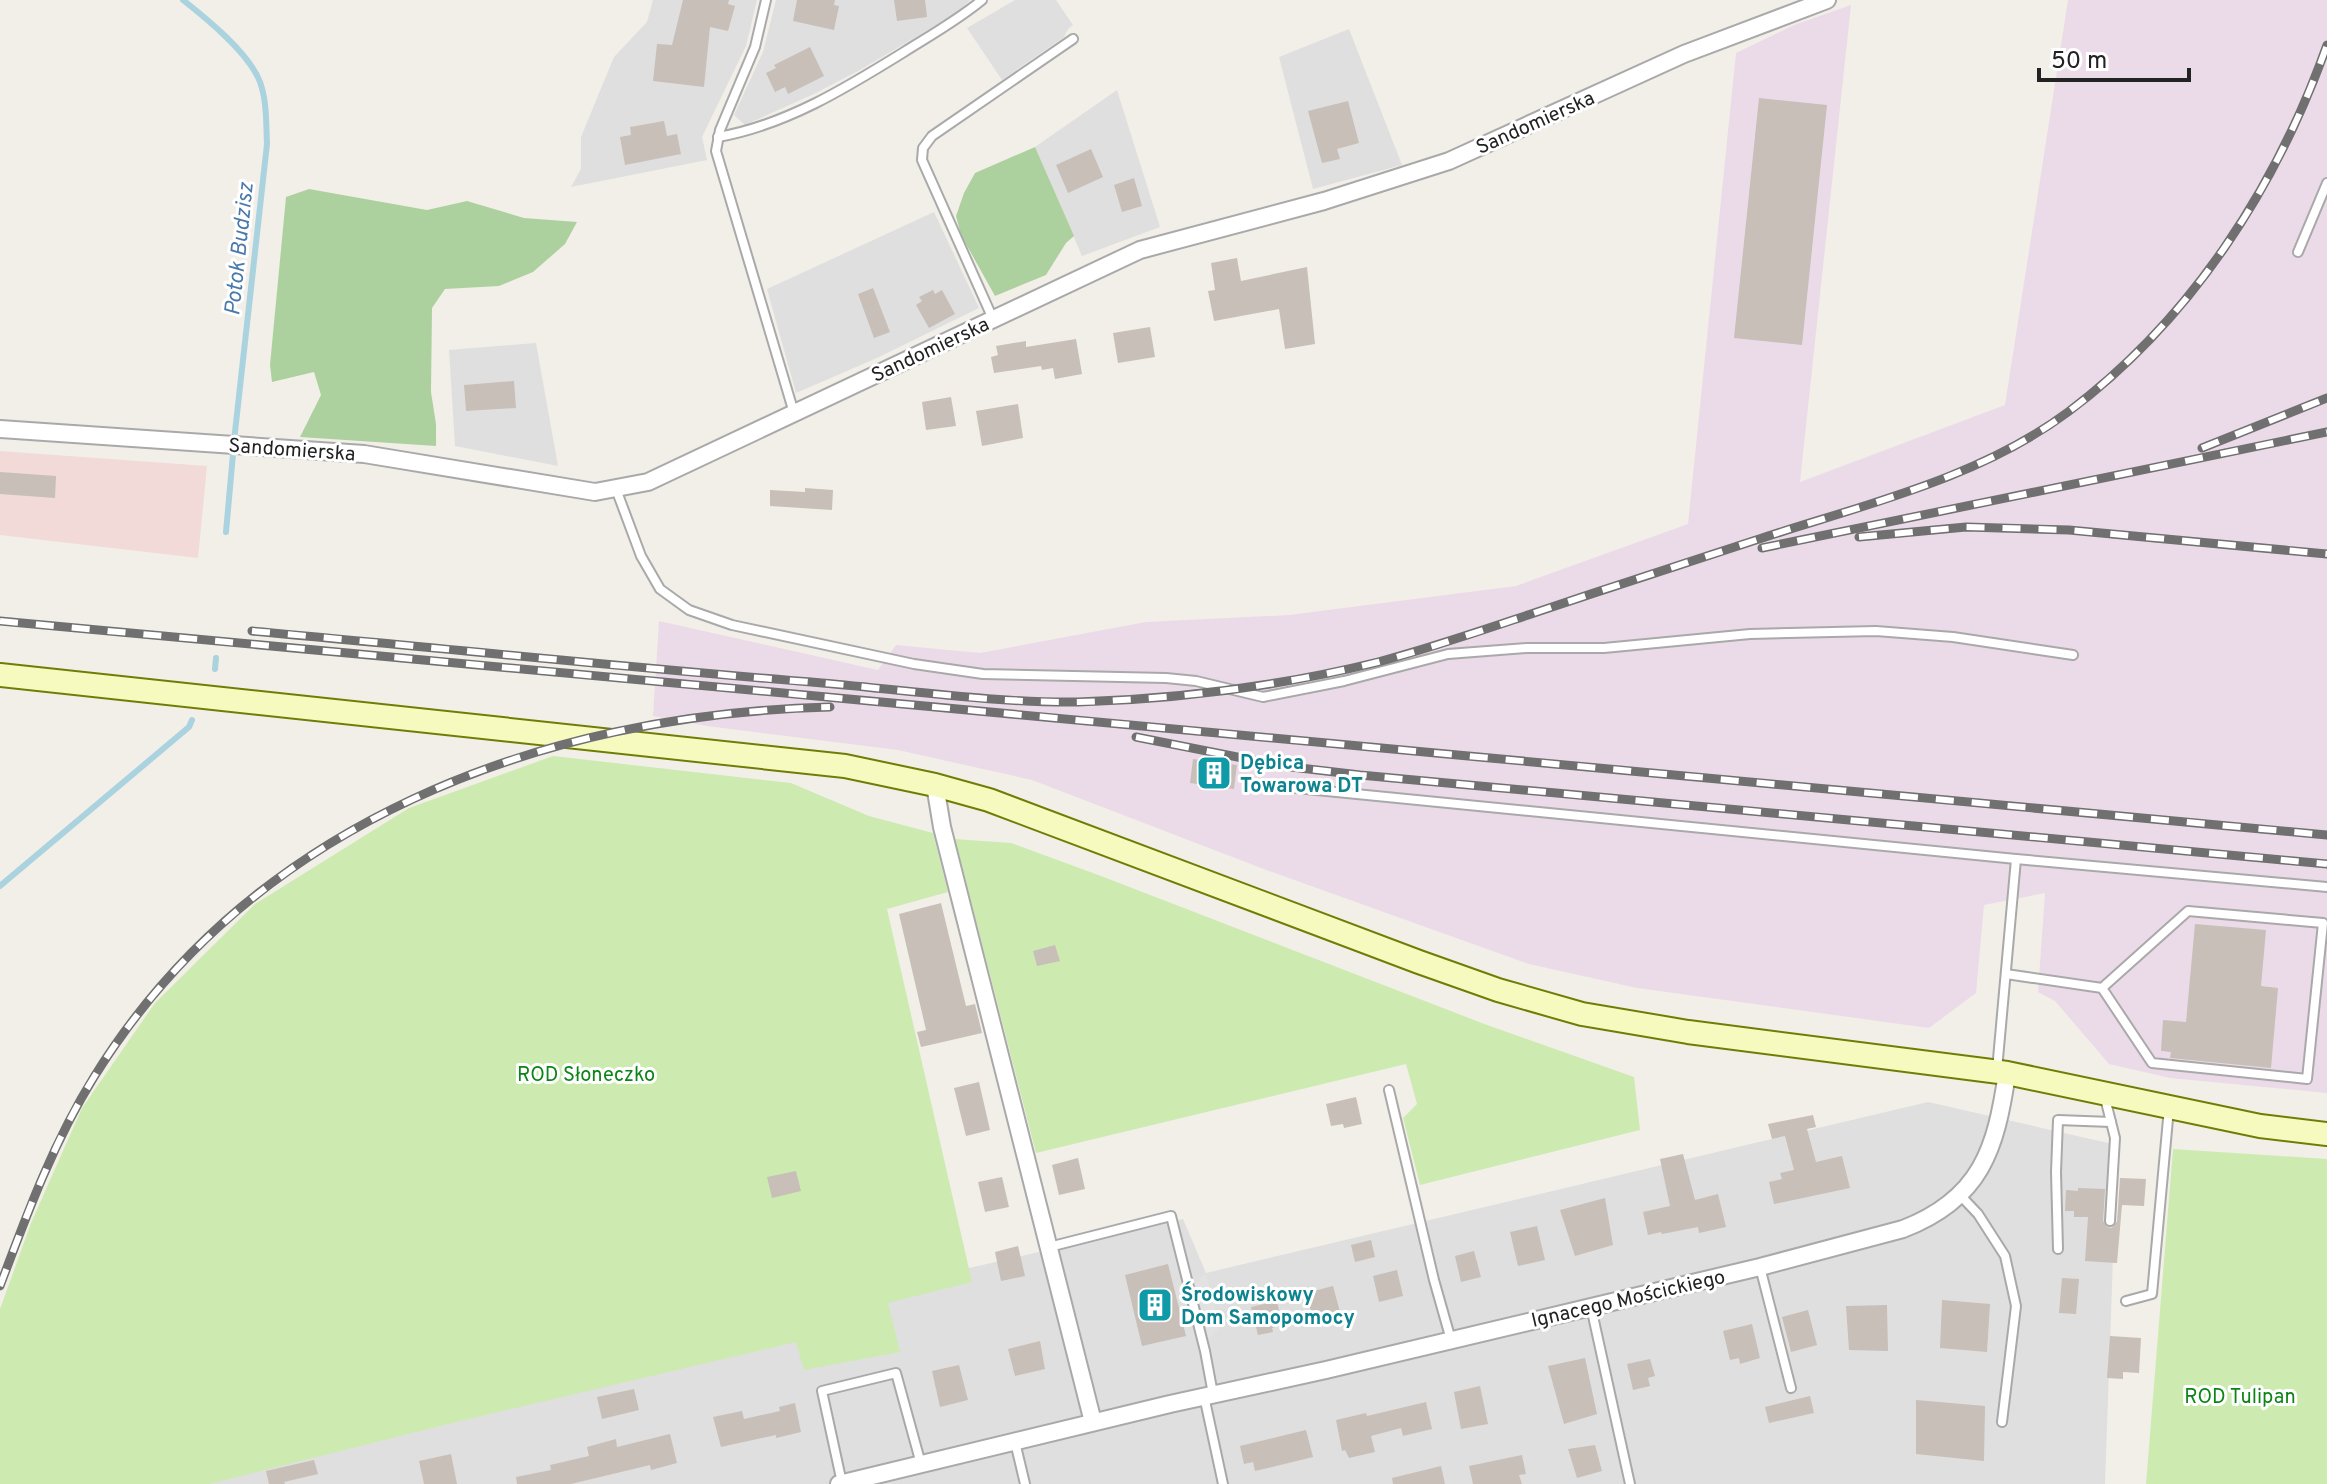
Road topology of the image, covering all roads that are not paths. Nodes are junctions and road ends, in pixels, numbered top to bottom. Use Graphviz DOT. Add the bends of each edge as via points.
graph roads {
  1 [pos="766,0"];
  2 [pos="982,0"];
  3 [pos="1827,0"];
  4 [pos="1073,39"];
  5 [pos="718,137"];
  6 [pos="2327,183"];
  7 [pos="2298,252"];
  8 [pos="993,319"];
  9 [pos="794,414"];
  10 [pos="0,429"];
  11 [pos="616,488"];
  12 [pos="2073,655"];
  13 [pos="0,675"];
  14 [pos="935,785"];
  15 [pos="1264,785"];
  16 [pos="2016,859"];
  17 [pos="2327,887"];
  18 [pos="2006,974"];
  19 [pos="2102,988"];
  20 [pos="2002,1072"];
  21 [pos="1389,1090"];
  22 [pos="2104,1093"];
  23 [pos="2169,1107"];
  24 [pos="2111,1122"];
  25 [pos="2327,1134"];
  26 [pos="1960,1195"];
  27 [pos="2110,1221"];
  28 [pos="1049,1247"];
  29 [pos="2058,1249"];
  30 [pos="1760,1267"];
  31 [pos="2126,1301"];
  32 [pos="1591,1307"];
  33 [pos="1451,1340"];
  34 [pos="1791,1388"];
  35 [pos="1209,1395"];
  36 [pos="1093,1422"];
  37 [pos="2002,1422"];
  38 [pos="1014,1441"];
  39 [pos="921,1464"];
  40 [pos="874,1480"];
  41 [pos="840,1484"];
  42 [pos="1025,1484"];
  43 [pos="1223,1484"];
  44 [pos="1630,1484"];
  1 -- 5 [label="lane" via="755,47"];
  2 -- 5 [label="lane" via="815,104 769,124"];
  3 -- 8 [label="street, Sandomierska" via="1684,54 1449,161 1140,250"];
  4 -- 8 [label="lane" via="932,136 923,148 922,160"];
  5 -- 9 [label="lane" via="716,151"];
  6 -- 7 [label="lane"];
  8 -- 9 [label="street, Sandomierska"];
  9 -- 11 [label="street, Sandomierska" via="648,482"];
  10 -- 11 [label="street, Sandomierska" via="364,454 595,492"];
  11 -- 12 [label="lane" via="641,556 660,589 689,610 732,625 983,674 1166,678 1263,697 1448,654 1604,648 1750,634 1907,633"];
  13 -- 14 [label="street" via="845,766"];
  14 -- 20 [label="street" via="1059,825 1498,990 1582,1014"];
  14 -- 28 [label="street"];
  15 -- 16 [label="lane"];
  16 -- 17 [label="lane"];
  16 -- 18 [label="lane"];
  18 -- 19 [label="lane"];
  18 -- 20 [label="lane"];
  19 -- 19 [label="lane" via="2188,911 2323,923 2307,1079 2152,1063"];
  20 -- 22 [label="street"];
  20 -- 26 [label="street, Ignacego Mościckiego" via="2001,1110 1988,1155"];
  21 -- 33 [label="lane"];
  22 -- 23 [label="street"];
  22 -- 24 [label="lane"];
  23 -- 25 [label="street"];
  23 -- 31 [label="lane" via="2152,1294"];
  24 -- 27 [label="lane" via="2115,1138"];
  24 -- 29 [label="lane" via="2058,1120"];
  26 -- 30 [label="street, Ignacego Mościckiego" via="1920,1223"];
  26 -- 37 [label="lane" via="2005,1256 2016,1306"];
  28 -- 35 [label="lane" via="1171,1216 1205,1351"];
  28 -- 36 [label="street"];
  30 -- 32 [label="street, Ignacego Mościckiego"];
  30 -- 34 [label="lane"];
  32 -- 33 [label="street, Ignacego Mościckiego"];
  32 -- 44 [label="lane"];
  33 -- 35 [label="street, Ignacego Mościckiego"];
  35 -- 36 [label="street, Ignacego Mościckiego"];
  35 -- 43 [label="lane"];
  36 -- 38 [label="street, Ignacego Mościckiego"];
  38 -- 39 [label="street, Ignacego Mościckiego"];
  38 -- 42 [label="lane"];
  39 -- 40 [label="street, Ignacego Mościckiego"];
  39 -- 41 [label="lane" via="896,1373 822,1391"];
  40 -- 41 [label="street, Ignacego Mościckiego"];
}
